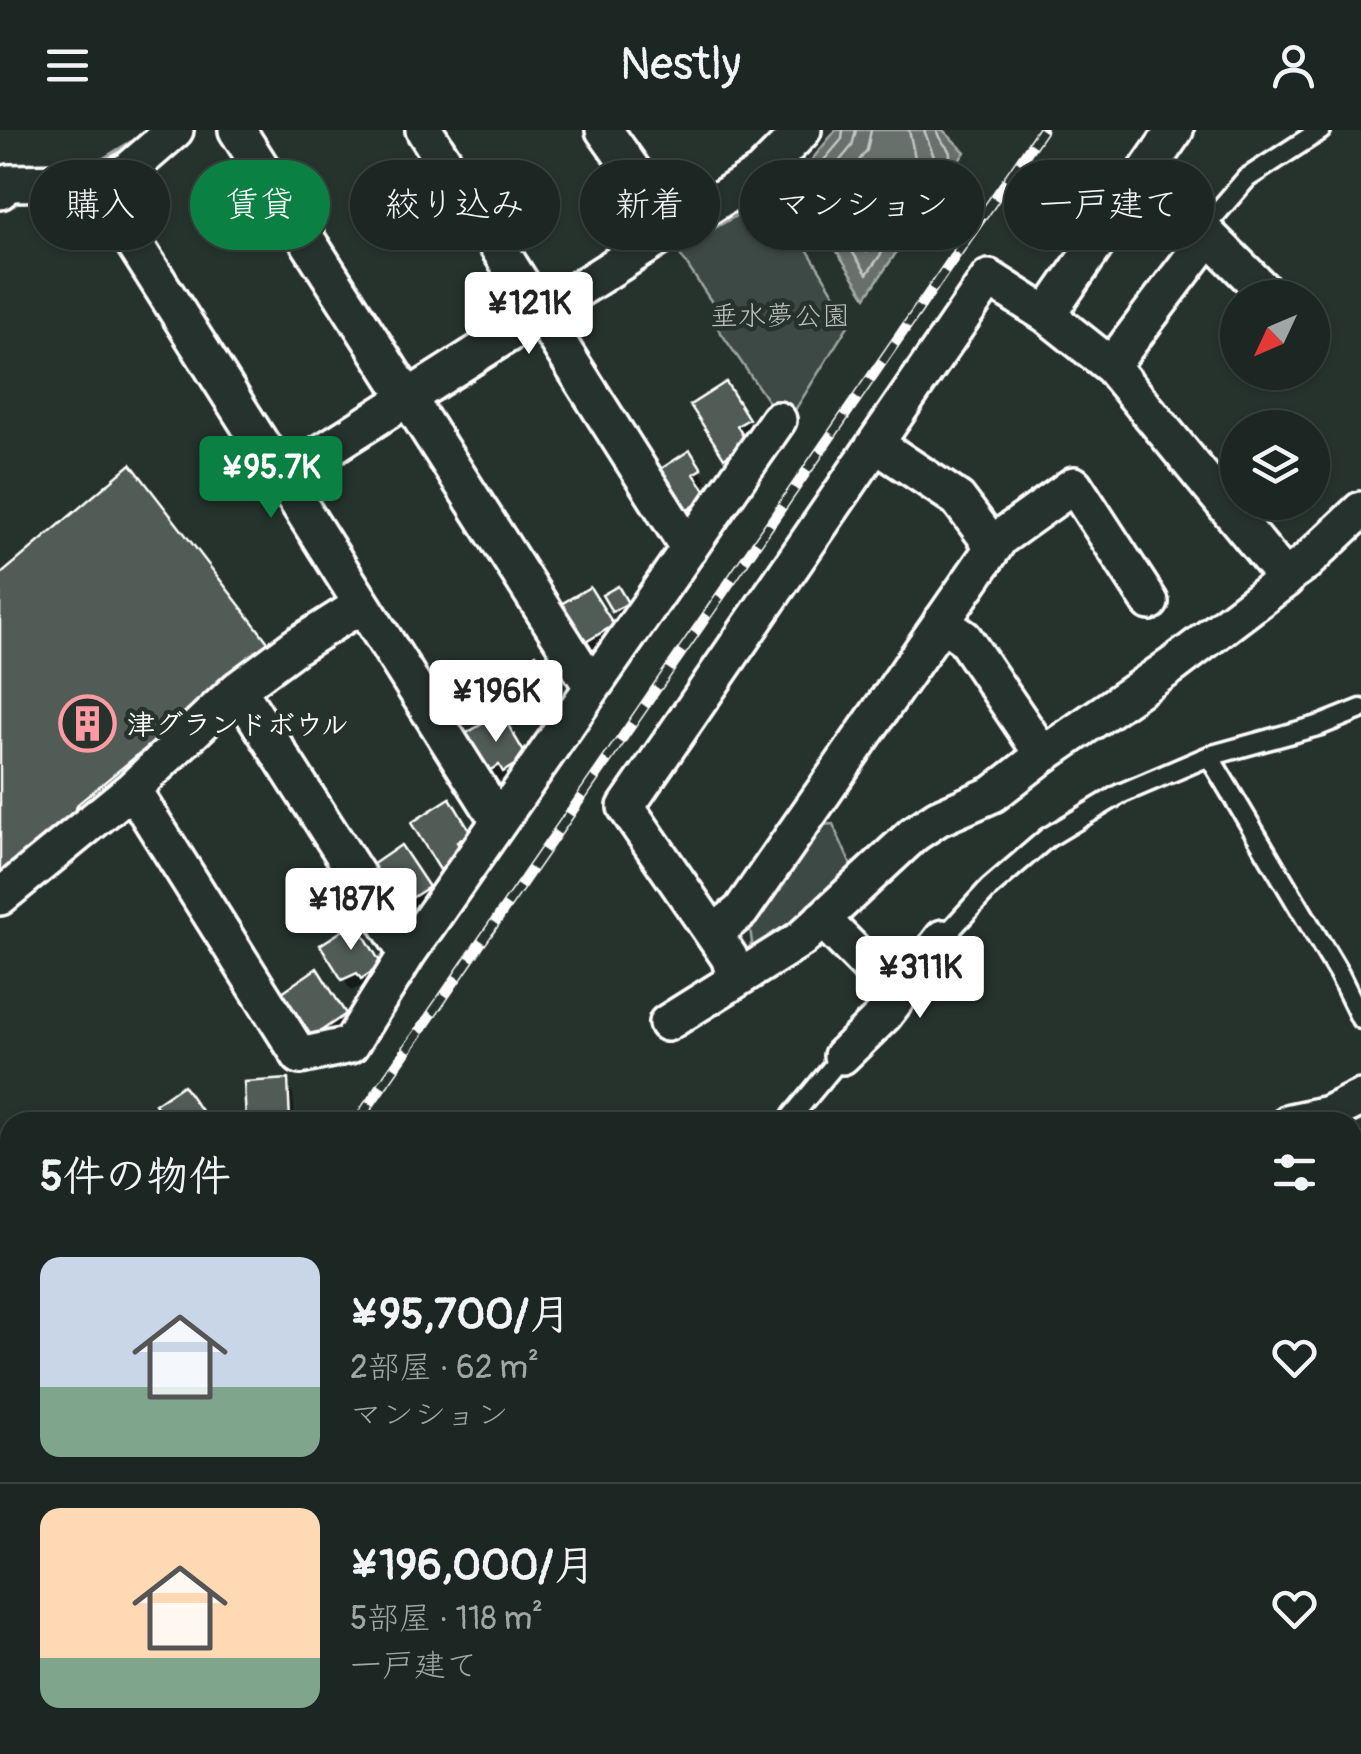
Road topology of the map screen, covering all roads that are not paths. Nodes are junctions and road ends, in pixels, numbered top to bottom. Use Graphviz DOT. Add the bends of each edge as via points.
graph roads {
  1 [pos="175,130"];
  2 [pos="237,130"];
  3 [pos="424,130"];
  4 [pos="604,130"];
  5 [pos="803,130"];
  6 [pos="1175,130"];
  7 [pos="1321,130"];
  8 [pos="140,160"];
  9 [pos="625,160"];
  10 [pos="30,181"];
  11 [pos="0,191"];
  12 [pos="720,199"];
  13 [pos="1214,215"];
  14 [pos="1214,241"];
  15 [pos="138,250"];
  16 [pos="641,250"];
  17 [pos="1198,250"];
  18 [pos="1253,280"];
  19 [pos="541,314"];
  20 [pos="1047,316"];
  21 [pos="1111,366"];
  22 [pos="406,398"];
  23 [pos="778,420"];
  24 [pos="876,445"];
  25 [pos="282,478"];
  26 [pos="1361,510"];
  27 [pos="994,547"];
  28 [pos="689,548"];
  29 [pos="1284,576"];
  30 [pos="1150,602"];
  31 [pos="361,605"];
  32 [pos="942,622"];
  33 [pos="592,685"];
  34 [pos="238,689"];
  35 [pos="1361,708"];
  36 [pos="1044,755"];
  37 [pos="1209,756"];
  38 [pos="132,789"];
  39 [pos="499,822"];
  40 [pos="0,897"];
  41 [pos="822,919"];
  42 [pos="713,934"];
  43 [pos="943,938"];
  44 [pos="406,954"];
  45 [pos="736,979"];
  46 [pos="898,996"];
  47 [pos="1361,1019"];
  48 [pos="667,1023"];
  49 [pos="842,1056"];
  50 [pos="1361,1098"];
  51 [pos="795,1112"];
  52 [pos="1332,1112"];
  1 -- 8 [label="street"];
  2 -- 22 [label="street"];
  3 -- 19 [label="street"];
  4 -- 9 [label="street"];
  5 -- 12 [label="street" via="761,173"];
  6 -- 20 [label="street"];
  7 -- 13 [label="lane" via="1247,178"];
  10 -- 11 [label="street" via="9,182"];
  14 -- 18 [label="street"];
  15 -- 25 [label="street"];
  16 -- 19 [label="street"];
  17 -- 21 [label="street"];
  19 -- 22 [label="street"];
  19 -- 28 [label="street"];
  20 -- 21 [label="street"];
  20 -- 24 [label="street" via="990,278"];
  21 -- 29 [label="street"];
  22 -- 25 [label="street"];
  22 -- 33 [label="street"];
  23 -- 28 [label="street"];
  24 -- 27 [label="street" via="958,499"];
  24 -- 42 [label="street" via="626,806"];
  25 -- 31 [label="street"];
  26 -- 29 [label="street"];
  27 -- 30 [label="street" via="1074,485"];
  27 -- 32 [label="street"];
  28 -- 33 [label="street"];
  29 -- 36 [label="street" via="1173,666"];
  31 -- 34 [label="street"];
  31 -- 39 [label="street"];
  32 -- 36 [label="street" via="964,638"];
  32 -- 42 [label="street" via="742,910"];
  33 -- 39 [label="street"];
  34 -- 38 [label="street"];
  34 -- 44 [label="street"];
  35 -- 37 [label="lane"];
  36 -- 41 [label="street" via="993,794 914,834"];
  37 -- 43 [label="lane" via="1120,794 1047,838"];
  37 -- 47 [label="lane"];
  38 -- 40 [label="street"];
  38 -- 44 [label="street" via="300,1056 350,1044"];
  39 -- 44 [label="street"];
  41 -- 45 [label="street"];
  41 -- 46 [label="street"];
  42 -- 45 [label="street"];
  43 -- 46 [label="street"];
  45 -- 48 [label="street"];
  46 -- 49 [label="street"];
  49 -- 51 [label="lane"];
  50 -- 52 [label="street"];
}
